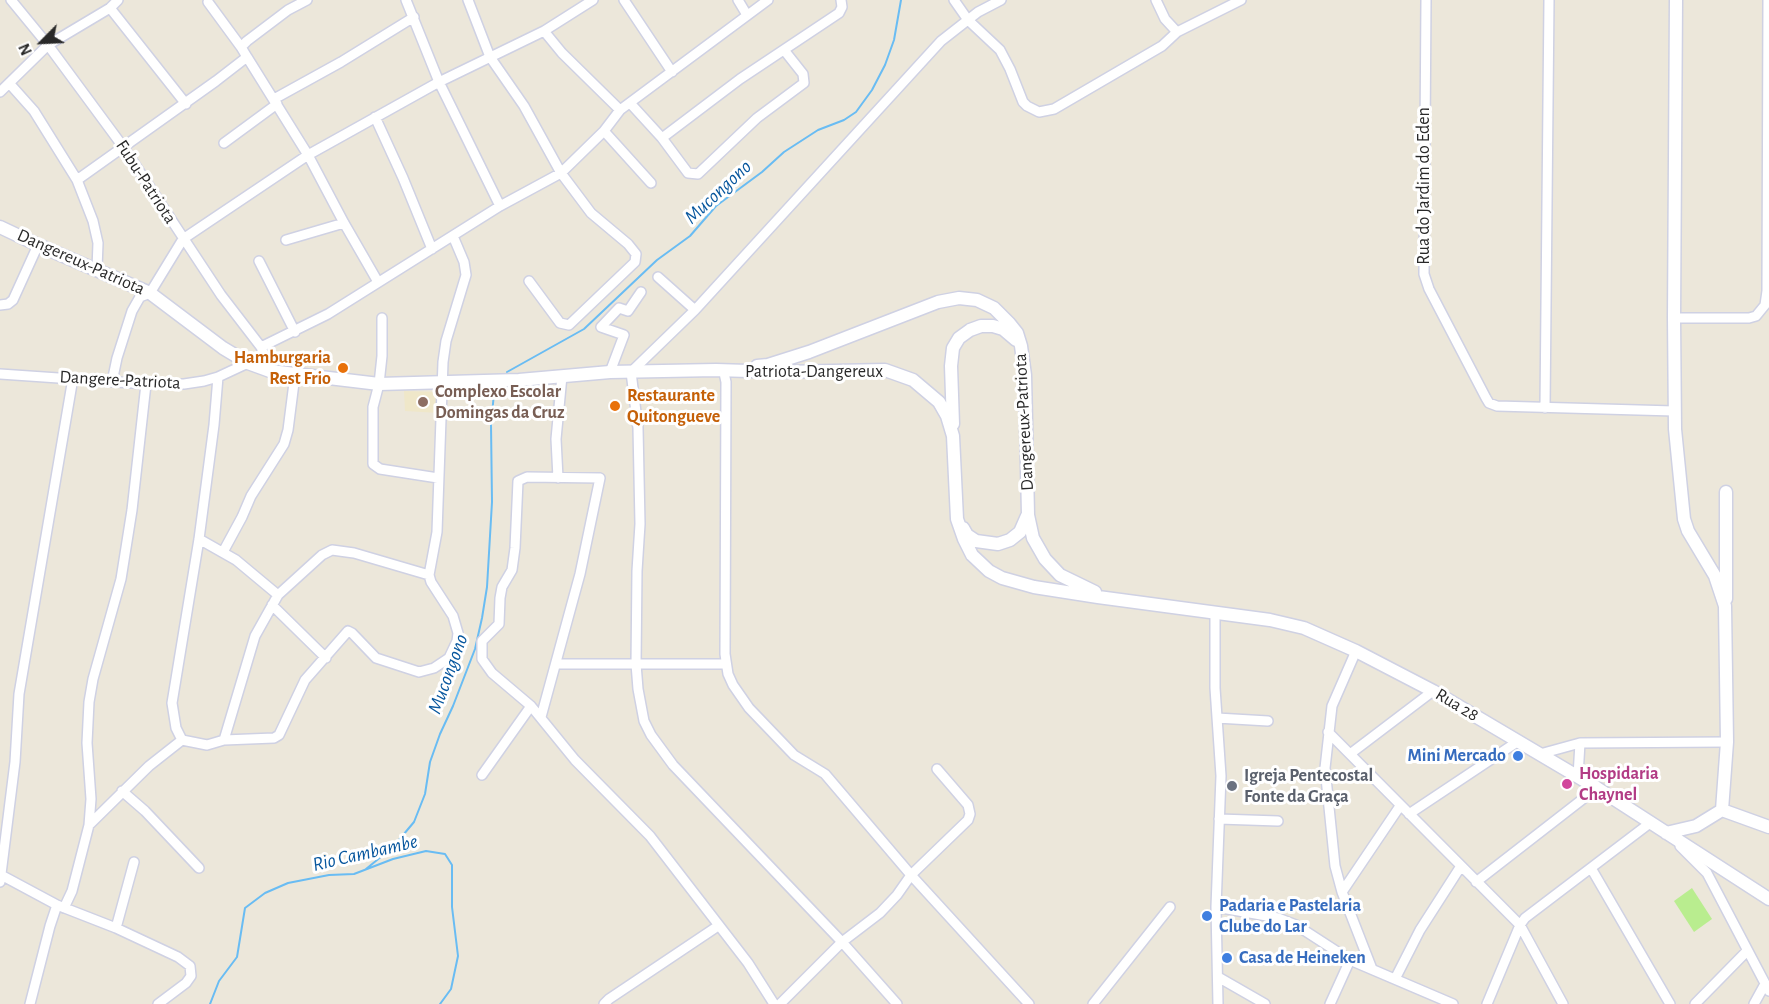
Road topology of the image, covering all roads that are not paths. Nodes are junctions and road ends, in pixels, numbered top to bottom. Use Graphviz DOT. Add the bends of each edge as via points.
graph roads {
  1 [pos="11,0"];
  2 [pos="118,0"];
  3 [pos="283,0"];
  4 [pos="307,0"];
  5 [pos="406,0"];
  6 [pos="468,0"];
  7 [pos="592,0"];
  8 [pos="624,0"];
  9 [pos="738,0"];
  10 [pos="768,0"];
  11 [pos="841,0"];
  12 [pos="954,0"];
  13 [pos="1001,0"];
  14 [pos="1156,0"];
  15 [pos="1241,0"];
  16 [pos="1426,0"];
  17 [pos="1549,0"];
  18 [pos="1676,0"];
  19 [pos="1767,0"];
  20 [pos="208,2"];
  21 [pos="110,8"];
  22 [pos="288,10"];
  23 [pos="747,15"];
  24 [pos="414,17"];
  25 [pos="968,20"];
  26 [pos="544,31"];
  27 [pos="1177,32"];
  28 [pos="48,45"];
  29 [pos="242,46"];
  30 [pos="784,50"];
  31 [pos="247,57"];
  32 [pos="490,57"];
  33 [pos="672,72"];
  34 [pos="439,82"];
  35 [pos="9,83"];
  36 [pos="0,92"];
  37 [pos="275,102"];
  38 [pos="630,102"];
  39 [pos="186,104"];
  40 [pos="620,110"];
  41 [pos="375,117"];
  42 [pos="604,131"];
  43 [pos="662,138"];
  44 [pos="224,143"];
  45 [pos="124,148"];
  46 [pos="308,155"];
  47 [pos="561,173"];
  48 [pos="77,180"];
  49 [pos="651,183"];
  50 [pos="500,206"];
  51 [pos="344,223"];
  52 [pos="0,226"];
  53 [pos="453,236"];
  54 [pos="183,239"];
  55 [pos="286,240"];
  56 [pos="38,245"];
  57 [pos="432,249"];
  58 [pos="259,261"];
  59 [pos="97,269"];
  60 [pos="658,277"];
  61 [pos="529,281"];
  62 [pos="378,282"];
  63 [pos="641,292"];
  64 [pos="150,293"];
  65 [pos="0,305"];
  66 [pos="695,310"];
  67 [pos="382,318"];
  68 [pos="1674,318"];
  69 [pos="295,332"];
  70 [pos="1021,346"];
  71 [pos="261,348"];
  72 [pos="248,363"];
  73 [pos="270,371"];
  74 [pos="720,371"];
  75 [pos="610,372"];
  76 [pos="631,372"];
  77 [pos="0,374"];
  78 [pos="295,375"];
  79 [pos="562,376"];
  80 [pos="218,377"];
  81 [pos="73,378"];
  82 [pos="443,381"];
  83 [pos="112,382"];
  84 [pos="146,384"];
  85 [pos="379,384"];
  86 [pos="1545,408"];
  87 [pos="1674,411"];
  88 [pos="953,436"];
  89 [pos="438,478"];
  90 [pos="558,478"];
  91 [pos="1726,492"];
  92 [pos="1028,515"];
  93 [pos="957,519"];
  94 [pos="199,539"];
  95 [pos="223,552"];
  96 [pos="1727,560"];
  97 [pos="1709,567"];
  98 [pos="429,575"];
  99 [pos="278,595"];
  100 [pos="1122,601"];
  101 [pos="272,605"];
  102 [pos="1725,606"];
  103 [pos="1215,612"];
  104 [pos="1356,651"];
  105 [pos="326,658"];
  106 [pos="556,663"];
  107 [pos="636,664"];
  108 [pos="726,664"];
  109 [pos="1433,691"];
  110 [pos="531,706"];
  111 [pos="541,717"];
  112 [pos="1217,718"];
  113 [pos="1268,722"];
  114 [pos="1328,732"];
  115 [pos="182,740"];
  116 [pos="224,740"];
  117 [pos="1517,742"];
  118 [pos="1726,742"];
  119 [pos="1580,743"];
  120 [pos="1350,753"];
  121 [pos="1540,754"];
  122 [pos="937,769"];
  123 [pos="482,775"];
  124 [pos="1578,776"];
  125 [pos="1597,788"];
  126 [pos="122,791"];
  127 [pos="1400,806"];
  128 [pos="1722,810"];
  129 [pos="1409,814"];
  130 [pos="1219,819"];
  131 [pos="1278,821"];
  132 [pos="1650,823"];
  133 [pos="89,825"];
  134 [pos="1769,827"];
  135 [pos="1666,833"];
  136 [pos="134,862"];
  137 [pos="1461,866"];
  138 [pos="199,868"];
  139 [pos="1591,868"];
  140 [pos="911,875"];
  141 [pos="0,879"];
  142 [pos="1476,882"];
  143 [pos="1342,892"];
  144 [pos="1769,899"];
  145 [pos="61,907"];
  146 [pos="1170,907"];
  147 [pos="1216,907"];
  148 [pos="1520,925"];
  149 [pos="718,926"];
  150 [pos="116,928"];
  151 [pos="842,942"];
  152 [pos="1747,951"];
  153 [pos="1350,960"];
  154 [pos="1372,969"];
  155 [pos="1218,977"];
  156 [pos="1395,979"];
  157 [pos="1767,988"];
  158 [pos="1428,999"];
  159 [pos="30,1004"];
  160 [pos="158,1004"];
  161 [pos="604,1004"];
  162 [pos="774,1004"];
  163 [pos="780,1004"];
  164 [pos="897,1004"];
  165 [pos="1029,1004"];
  166 [pos="1093,1004"];
  167 [pos="1218,1004"];
  168 [pos="1265,1004"];
  169 [pos="1330,1004"];
  170 [pos="1453,1004"];
  171 [pos="1487,1004"];
  172 [pos="1563,1004"];
  173 [pos="1670,1004"];
  174 [pos="1695,1004"];
  175 [pos="1754,1004"];
  1 -- 28 [label="street, Fubu-Patriota"];
  2 -- 21 [label="street"];
  3 -- 22 [label="street"];
  4 -- 22 [label="street"];
  5 -- 24 [label="street"];
  6 -- 32 [label="street"];
  7 -- 26 [label="street"];
  8 -- 33 [label="street"];
  9 -- 23 [label="street"];
  10 -- 23 [label="street"];
  11 -- 30 [label="street" via="839,13"];
  12 -- 25 [label="street"];
  13 -- 25 [label="street"];
  14 -- 27 [label="street"];
  15 -- 27 [label="street"];
  16 -- 86 [label="street, Rua do Jardim do Eden" via="1424,274 1489,403"];
  17 -- 86 [label="street"];
  18 -- 68 [label="street"];
  19 -- 68 [label="street" via="1765,305 1749,318"];
  20 -- 29 [label="street"];
  21 -- 28 [label="street"];
  21 -- 39 [label="street"];
  22 -- 29 [label="street"];
  23 -- 33 [label="street"];
  24 -- 34 [label="street"];
  24 -- 37 [label="street"];
  25 -- 27 [label="street" via="1000,50 1023,102 1039,112 1054,109 1162,46"];
  25 -- 66 [label="street" via="941,40"];
  26 -- 32 [label="street"];
  26 -- 40 [label="street"];
  28 -- 35 [label="street"];
  28 -- 45 [label="street, Fubu-Patriota"];
  29 -- 31 [label="street"];
  30 -- 43 [label="street"];
  30 -- 43 [label="street" via="803,74 804,83 757,118 698,174 687,173"];
  31 -- 37 [label="street"];
  31 -- 39 [label="street"];
  32 -- 34 [label="street"];
  32 -- 47 [label="street" via="524,106"];
  33 -- 38 [label="street"];
  34 -- 41 [label="street"];
  34 -- 50 [label="street"];
  35 -- 36 [label="street"];
  35 -- 48 [label="street" via="34,111"];
  37 -- 44 [label="street"];
  37 -- 46 [label="street"];
  38 -- 40 [label="street"];
  38 -- 43 [label="street"];
  39 -- 45 [label="street"];
  40 -- 42 [label="street"];
  41 -- 46 [label="street"];
  41 -- 57 [label="street"];
  42 -- 47 [label="street"];
  42 -- 49 [label="street"];
  45 -- 48 [label="street"];
  45 -- 54 [label="street, Fubu-Patriota"];
  46 -- 51 [label="street"];
  46 -- 54 [label="street"];
  47 -- 50 [label="street"];
  47 -- 61 [label="street" via="591,213 628,244 636,254 635,262 569,325 560,323"];
  48 -- 59 [label="street" via="98,243"];
  50 -- 53 [label="street"];
  51 -- 55 [label="street"];
  51 -- 62 [label="street"];
  52 -- 56 [label="street, Dangereux-Patriota"];
  53 -- 57 [label="street"];
  53 -- 82 [label="street" via="466,275 446,341"];
  54 -- 64 [label="street"];
  54 -- 71 [label="street, Fubu-Patriota"];
  56 -- 59 [label="street, Dangereux-Patriota"];
  56 -- 65 [label="street" via="13,300"];
  57 -- 62 [label="street"];
  58 -- 69 [label="street"];
  59 -- 64 [label="street, Dangereux-Patriota"];
  60 -- 66 [label="street"];
  62 -- 69 [label="street"];
  63 -- 75 [label="street" via="628,311 619,308 602,327 624,335"];
  64 -- 72 [label="street, Dangereux-Patriota"];
  64 -- 83 [label="street" via="140,297 132,311"];
  66 -- 76 [label="street"];
  67 -- 85 [label="street"];
  68 -- 87 [label="street"];
  69 -- 71 [label="street"];
  70 -- 74 [label="street, Dangereux-Patriota" via="1013,328 994,308 977,300 959,298 938,302 768,365"];
  70 -- 88 [label="street" via="1013,335 993,326 969,330 959,338 953,348 951,366"];
  70 -- 92 [label="street, Dangereux-Patriota"];
  71 -- 73 [label="street, Fubu-Patriota"];
  72 -- 73 [label="street"];
  72 -- 80 [label="street, Dangere-Patriota"];
  73 -- 78 [label="street"];
  74 -- 76 [label="street"];
  74 -- 88 [label="street, Patriota-Dangereux" via="885,370 913,380 939,402"];
  74 -- 108 [label="street" via="726,382"];
  75 -- 76 [label="street"];
  75 -- 79 [label="street"];
  76 -- 107 [label="street" via="638,428 640,524"];
  77 -- 81 [label="street, Dangere-Patriota"];
  78 -- 85 [label="street"];
  78 -- 95 [label="street" via="284,444 250,496"];
  79 -- 82 [label="street"];
  79 -- 90 [label="street" via="556,439"];
  80 -- 84 [label="street, Dangere-Patriota" via="184,384"];
  80 -- 94 [label="street"];
  81 -- 83 [label="street, Dangere-Patriota"];
  81 -- 141 [label="street" via="19,694"];
  82 -- 85 [label="street"];
  82 -- 89 [label="street"];
  83 -- 84 [label="street, Dangere-Patriota"];
  84 -- 133 [label="street" via="121,579 89,702"];
  85 -- 89 [label="street" via="373,407 372,464 380,469"];
  86 -- 87 [label="street"];
  87 -- 97 [label="street" via="1684,519"];
  88 -- 93 [label="street, Patriota-Dangereux"];
  89 -- 98 [label="street" via="437,532"];
  90 -- 106 [label="street" via="600,478"];
  90 -- 110 [label="street" via="527,477 516,483 512,570 502,587 499,624 481,647 482,659 492,673"];
  91 -- 96 [label="street"];
  92 -- 93 [label="street" via="1015,536 993,544 967,535"];
  92 -- 100 [label="street, Dangereux-Patriota" via="1033,538 1044,559 1060,575 1090,591"];
  93 -- 100 [label="street, Patriota-Dangereux" via="972,555 1002,578"];
  94 -- 95 [label="street"];
  94 -- 115 [label="street" via="172,703"];
  95 -- 99 [label="street"];
  96 -- 97 [label="street" via="1720,569"];
  96 -- 102 [label="street"];
  97 -- 102 [label="street"];
  98 -- 99 [label="street" via="354,552 332,550"];
  98 -- 105 [label="street" via="453,616 458,633 449,657 434,668 419,672 376,658 348,631"];
  99 -- 101 [label="street"];
  100 -- 103 [label="street, Rua 28"];
  101 -- 105 [label="street"];
  101 -- 116 [label="street" via="255,636"];
  102 -- 118 [label="street"];
  103 -- 104 [label="street, Rua 28" via="1304,628"];
  103 -- 112 [label="street"];
  104 -- 109 [label="street, Rua 28"];
  104 -- 114 [label="street" via="1332,706"];
  105 -- 116 [label="street" via="300,688 279,735"];
  106 -- 107 [label="street"];
  106 -- 111 [label="street"];
  107 -- 108 [label="street"];
  107 -- 151 [label="street" via="644,721 672,765"];
  108 -- 140 [label="street" via="739,697 794,755 825,774"];
  109 -- 117 [label="street, Rua 28"];
  109 -- 120 [label="street"];
  110 -- 111 [label="street"];
  110 -- 123 [label="street"];
  111 -- 149 [label="street" via="575,760 650,836"];
  112 -- 113 [label="street"];
  112 -- 130 [label="street"];
  114 -- 120 [label="street"];
  114 -- 143 [label="street" via="1325,768 1335,866"];
  115 -- 116 [label="street" via="207,745"];
  115 -- 126 [label="street"];
  117 -- 121 [label="street, Rua 28"];
  117 -- 129 [label="street"];
  118 -- 119 [label="street"];
  118 -- 128 [label="street"];
  119 -- 121 [label="street"];
  119 -- 124 [label="street"];
  120 -- 127 [label="street"];
  121 -- 124 [label="street, Rua 28"];
  122 -- 140 [label="street" via="968,805 969,820"];
  124 -- 125 [label="street, Rua 28"];
  125 -- 132 [label="street, Rua 28"];
  125 -- 142 [label="street"];
  126 -- 133 [label="street"];
  126 -- 138 [label="street"];
  127 -- 129 [label="street"];
  127 -- 143 [label="street"];
  128 -- 134 [label="street"];
  128 -- 135 [label="street" via="1696,826"];
  129 -- 137 [label="street"];
  130 -- 131 [label="street"];
  130 -- 147 [label="street"];
  132 -- 135 [label="street, Rua 28"];
  132 -- 139 [label="street"];
  133 -- 145 [label="street" via="72,891"];
  135 -- 144 [label="street, Rua 28"];
  135 -- 152 [label="street" via="1707,873"];
  136 -- 150 [label="street"];
  137 -- 142 [label="street"];
  137 -- 156 [label="street" via="1420,930"];
  139 -- 148 [label="street"];
  139 -- 173 [label="street"];
  140 -- 151 [label="street" via="880,913"];
  140 -- 165 [label="street"];
  141 -- 145 [label="street"];
  142 -- 148 [label="street"];
  143 -- 154 [label="street"];
  145 -- 150 [label="street"];
  145 -- 159 [label="street" via="50,926"];
  146 -- 166 [label="street"];
  147 -- 153 [label="street" via="1296,925"];
  147 -- 155 [label="street"];
  148 -- 171 [label="street"];
  148 -- 172 [label="street"];
  149 -- 161 [label="street"];
  149 -- 162 [label="street"];
  150 -- 160 [label="street" via="190,966 191,976 186,982"];
  151 -- 163 [label="street"];
  151 -- 164 [label="street"];
  152 -- 157 [label="street"];
  152 -- 174 [label="street"];
  153 -- 154 [label="street"];
  153 -- 169 [label="street"];
  154 -- 156 [label="street"];
  155 -- 167 [label="street"];
  155 -- 168 [label="street"];
  156 -- 158 [label="street"];
  157 -- 175 [label="street"];
  158 -- 170 [label="street"];
}
